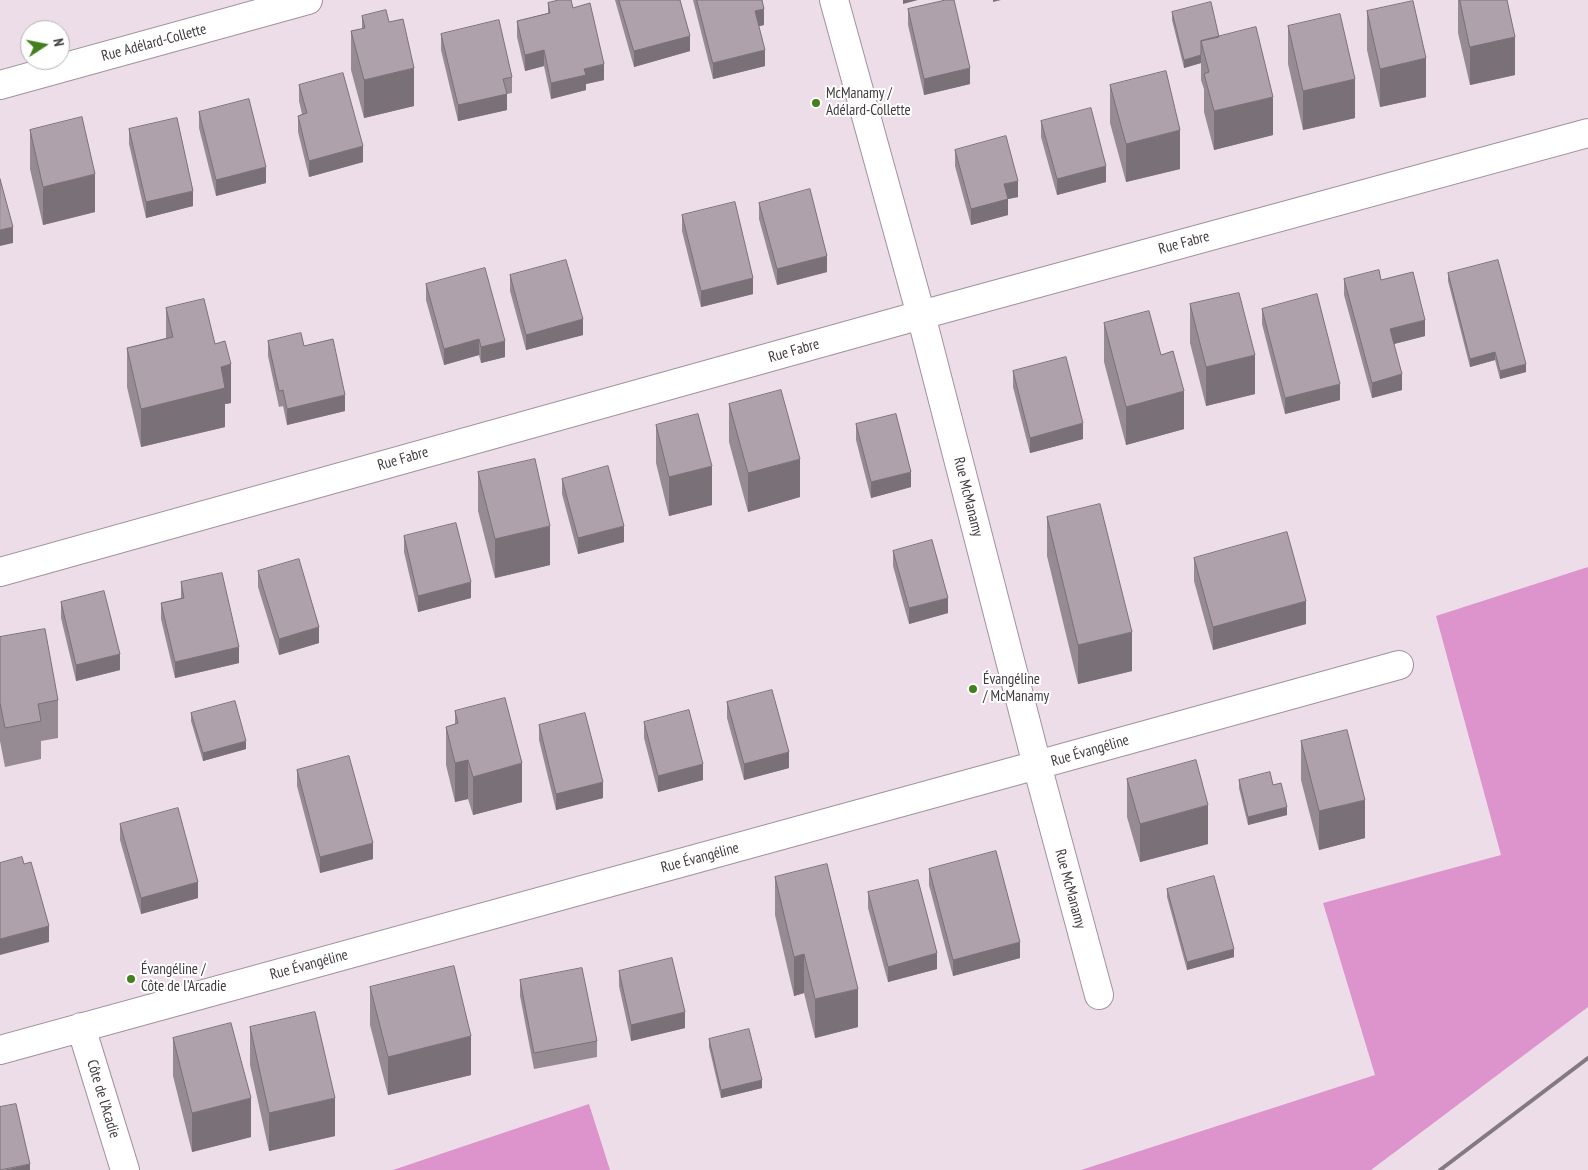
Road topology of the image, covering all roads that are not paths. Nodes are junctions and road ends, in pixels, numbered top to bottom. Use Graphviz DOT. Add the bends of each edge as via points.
graph roads {
  1 [pos="308,0"];
  2 [pos="834,0"];
  3 [pos="0,85"];
  4 [pos="1588,133"];
  5 [pos="921,315"];
  6 [pos="0,572"];
  7 [pos="1399,665"];
  8 [pos="1037,766"];
  9 [pos="1098,995"];
  10 [pos="81,1027"];
  11 [pos="0,1050"];
  12 [pos="125,1170"];
  1 -- 3 [label="street, Rue Adélard-Collette"];
  2 -- 5 [label="street, Rue McManamy"];
  4 -- 5 [label="street, Rue Fabre"];
  5 -- 6 [label="street, Rue Fabre"];
  5 -- 8 [label="street, Rue McManamy"];
  7 -- 8 [label="street, Rue Évangéline"];
  8 -- 9 [label="street, Rue McManamy"];
  8 -- 10 [label="street, Rue Évangéline"];
  10 -- 11 [label="street, Rue Évangéline"];
  10 -- 12 [label="street, Côte de l'Acadie"];
}
